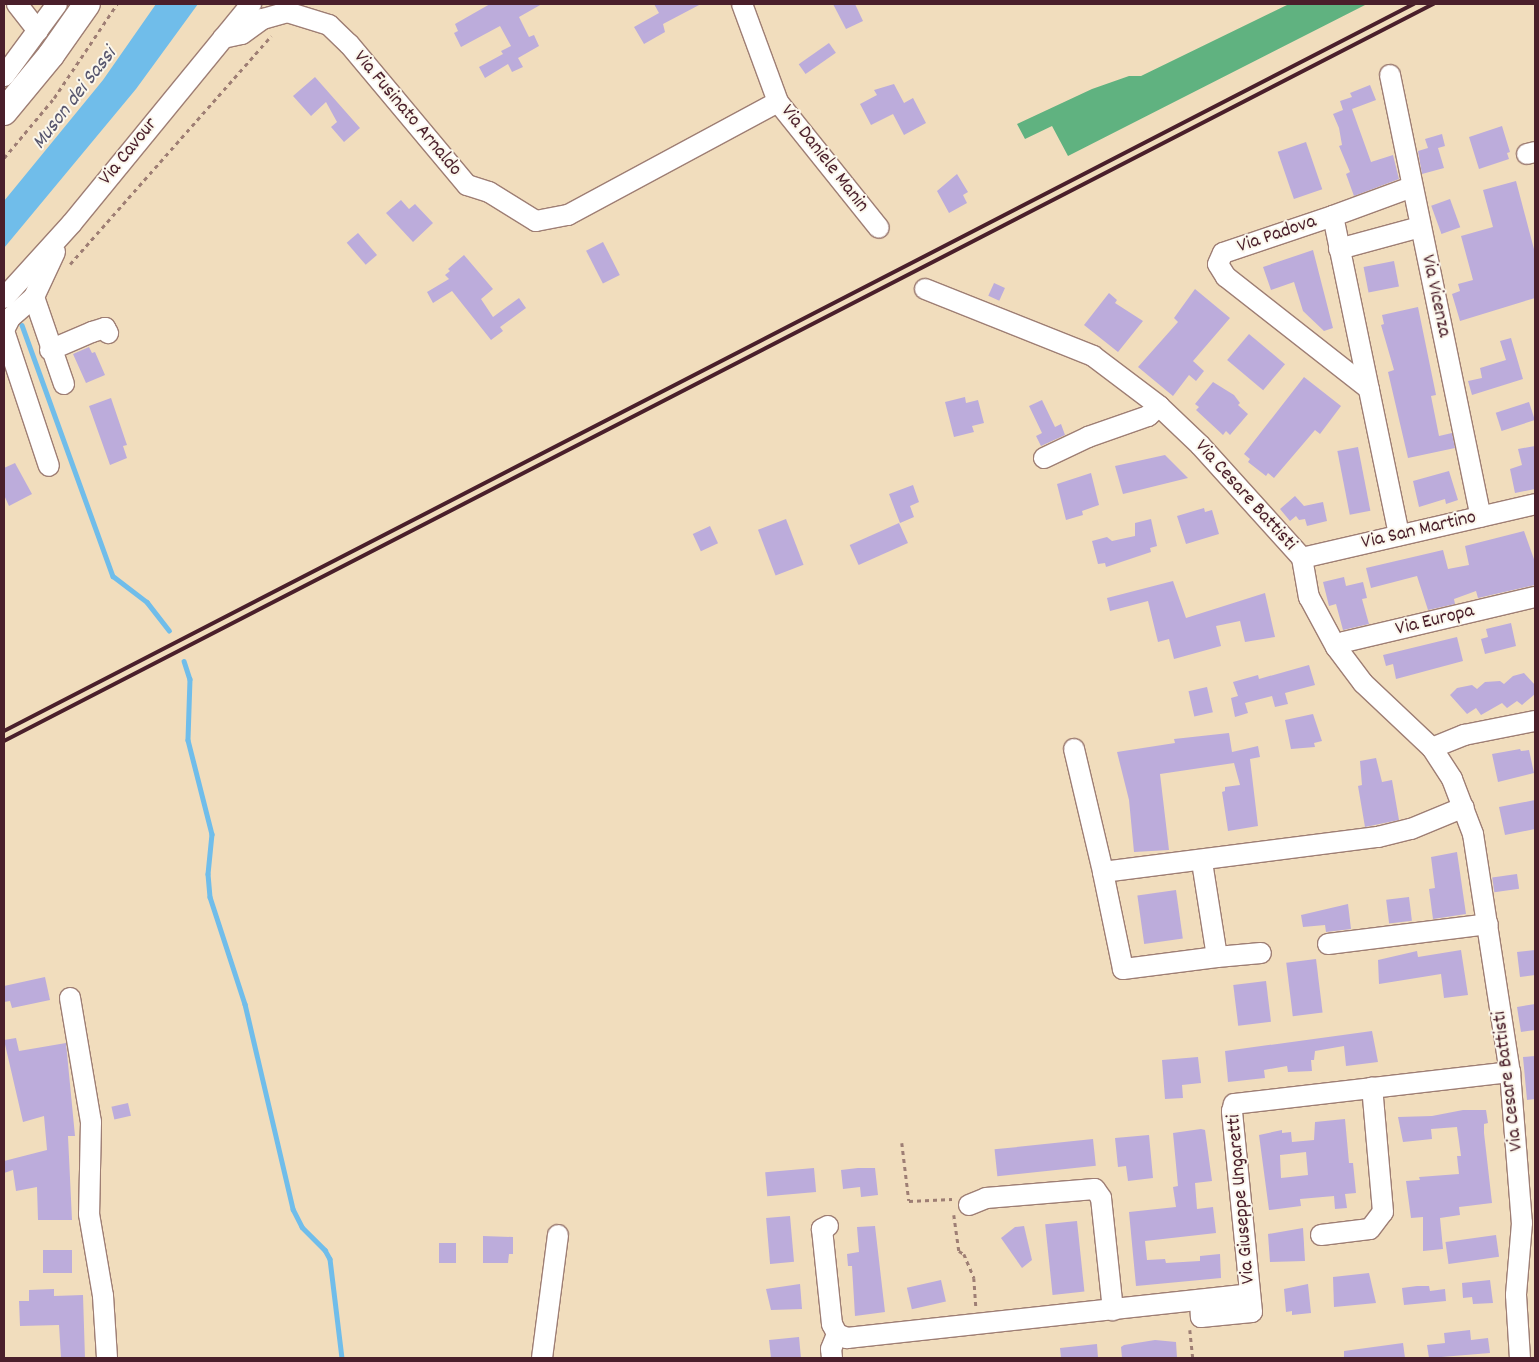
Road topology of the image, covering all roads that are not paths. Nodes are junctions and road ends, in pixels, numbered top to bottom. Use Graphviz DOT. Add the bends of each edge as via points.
graph roads {
  1 [pos="17,4"];
  2 [pos="57,4"];
  3 [pos="88,4"];
  4 [pos="251,4"];
  5 [pos="742,4"];
  6 [pos="38,31"];
  7 [pos="223,38"];
  8 [pos="1390,75"];
  9 [pos="4,76"];
  10 [pos="778,102"];
  11 [pos="4,112"];
  12 [pos="1412,187"];
  13 [pos="1332,216"];
  14 [pos="1420,227"];
  15 [pos="878,228"];
  16 [pos="64,232"];
  17 [pos="1339,248"];
  18 [pos="925,289"];
  19 [pos="4,298"];
  20 [pos="34,298"];
  21 [pos="4,330"];
  22 [pos="108,332"];
  23 [pos="50,350"];
  24 [pos="64,384"];
  25 [pos="1369,389"];
  26 [pos="1159,406"];
  27 [pos="1044,458"];
  28 [pos="49,466"];
  29 [pos="1535,504"];
  30 [pos="1481,517"];
  31 [pos="1399,535"];
  32 [pos="1302,558"];
  33 [pos="1535,597"];
  34 [pos="1336,647"];
  35 [pos="1535,721"];
  36 [pos="1432,748"];
  37 [pos="1074,749"];
  38 [pos="1464,807"];
  39 [pos="1202,862"];
  40 [pos="1103,872"];
  41 [pos="1488,924"];
  42 [pos="1328,944"];
  43 [pos="1262,953"];
  44 [pos="1217,957"];
  45 [pos="70,998"];
  46 [pos="1510,1072"];
  47 [pos="1372,1087"];
  48 [pos="1527,1140"];
  49 [pos="969,1205"];
  50 [pos="828,1226"];
  51 [pos="558,1235"];
  52 [pos="1321,1235"];
  53 [pos="1113,1310"];
  54 [pos="837,1334"];
  55 [pos="107,1358"];
  56 [pos="542,1358"];
  57 [pos="832,1358"];
  58 [pos="1520,1358"];
  1 -- 6 [label="street"];
  2 -- 6 [label="street"];
  3 -- 11 [label="main road"];
  4 -- 7 [label="street, Via Cavour"];
  5 -- 10 [label="street, Via Daniele Manin"];
  6 -- 9 [label="street"];
  7 -- 10 [label="street, Via Fusinato Arnaldo" via="242,34 263,19 287,12 329,25 349,44 467,185 489,192 536,222 568,215"];
  7 -- 16 [label="street, Via Cavour"];
  8 -- 12 [label="street, Via Vicenza"];
  10 -- 15 [label="street, Via Daniele Manin"];
  12 -- 13 [label="street"];
  12 -- 14 [label="street, Via Vicenza"];
  13 -- 17 [label="street, Via Padova"];
  13 -- 25 [label="street, Via Padova" via="1223,253 1218,264 1226,276"];
  14 -- 17 [label="street"];
  14 -- 30 [label="street, Via Vicenza"];
  16 -- 19 [label="street, Via Cavour"];
  16 -- 20 [label="street"];
  17 -- 25 [label="street, Via Padova"];
  18 -- 26 [label="street, Via Cesare Battisti" via="1093,356"];
  20 -- 21 [label="street" via="10,318"];
  20 -- 23 [label="street"];
  21 -- 28 [label="street"];
  22 -- 23 [label="street" via="105,328 92,332"];
  23 -- 24 [label="street"];
  25 -- 31 [label="street, Via Padova"];
  26 -- 27 [label="street" via="1148,416 1088,437"];
  26 -- 32 [label="street, Via Cesare Battisti" via="1200,445"];
  29 -- 30 [label="street, Via San Martino"];
  30 -- 31 [label="street, Via San Martino"];
  31 -- 32 [label="street, Via San Martino"];
  32 -- 34 [label="street, Via Cesare Battisti" via="1309,597"];
  33 -- 34 [label="street, Via Europa" via="1344,642"];
  34 -- 36 [label="street, Via Cesare Battisti" via="1363,683"];
  35 -- 36 [label="street" via="1464,735"];
  36 -- 38 [label="street, Via Cesare Battisti" via="1452,779"];
  37 -- 40 [label="street"];
  38 -- 39 [label="street" via="1411,829 1378,837"];
  38 -- 41 [label="street, Via Cesare Battisti" via="1473,834"];
  39 -- 40 [label="street"];
  39 -- 44 [label="street"];
  40 -- 44 [label="street" via="1123,968"];
  41 -- 42 [label="street"];
  41 -- 46 [label="street, Via Cesare Battisti"];
  43 -- 44 [label="street"];
  45 -- 55 [label="street" via="91,1122 89,1214 103,1296"];
  46 -- 47 [label="street, Via Giuseppe Ungaretti"];
  46 -- 48 [label="street, Via Cesare Battisti"];
  47 -- 52 [label="street" via="1383,1212 1370,1230"];
  47 -- 53 [label="street, Via Giuseppe Ungaretti" via="1234,1104 1232,1111 1250,1294"];
  48 -- 58 [label="street, Via Cesare Battisti" via="1516,1295"];
  49 -- 53 [label="street" via="986,1198 1095,1189 1101,1198"];
  50 -- 54 [label="street" via="822,1229 832,1324"];
  51 -- 56 [label="street"];
  53 -- 54 [label="street, Via Giuseppe Ungaretti" via="847,1338"];
  54 -- 57 [label="street" via="831,1349"];
}
